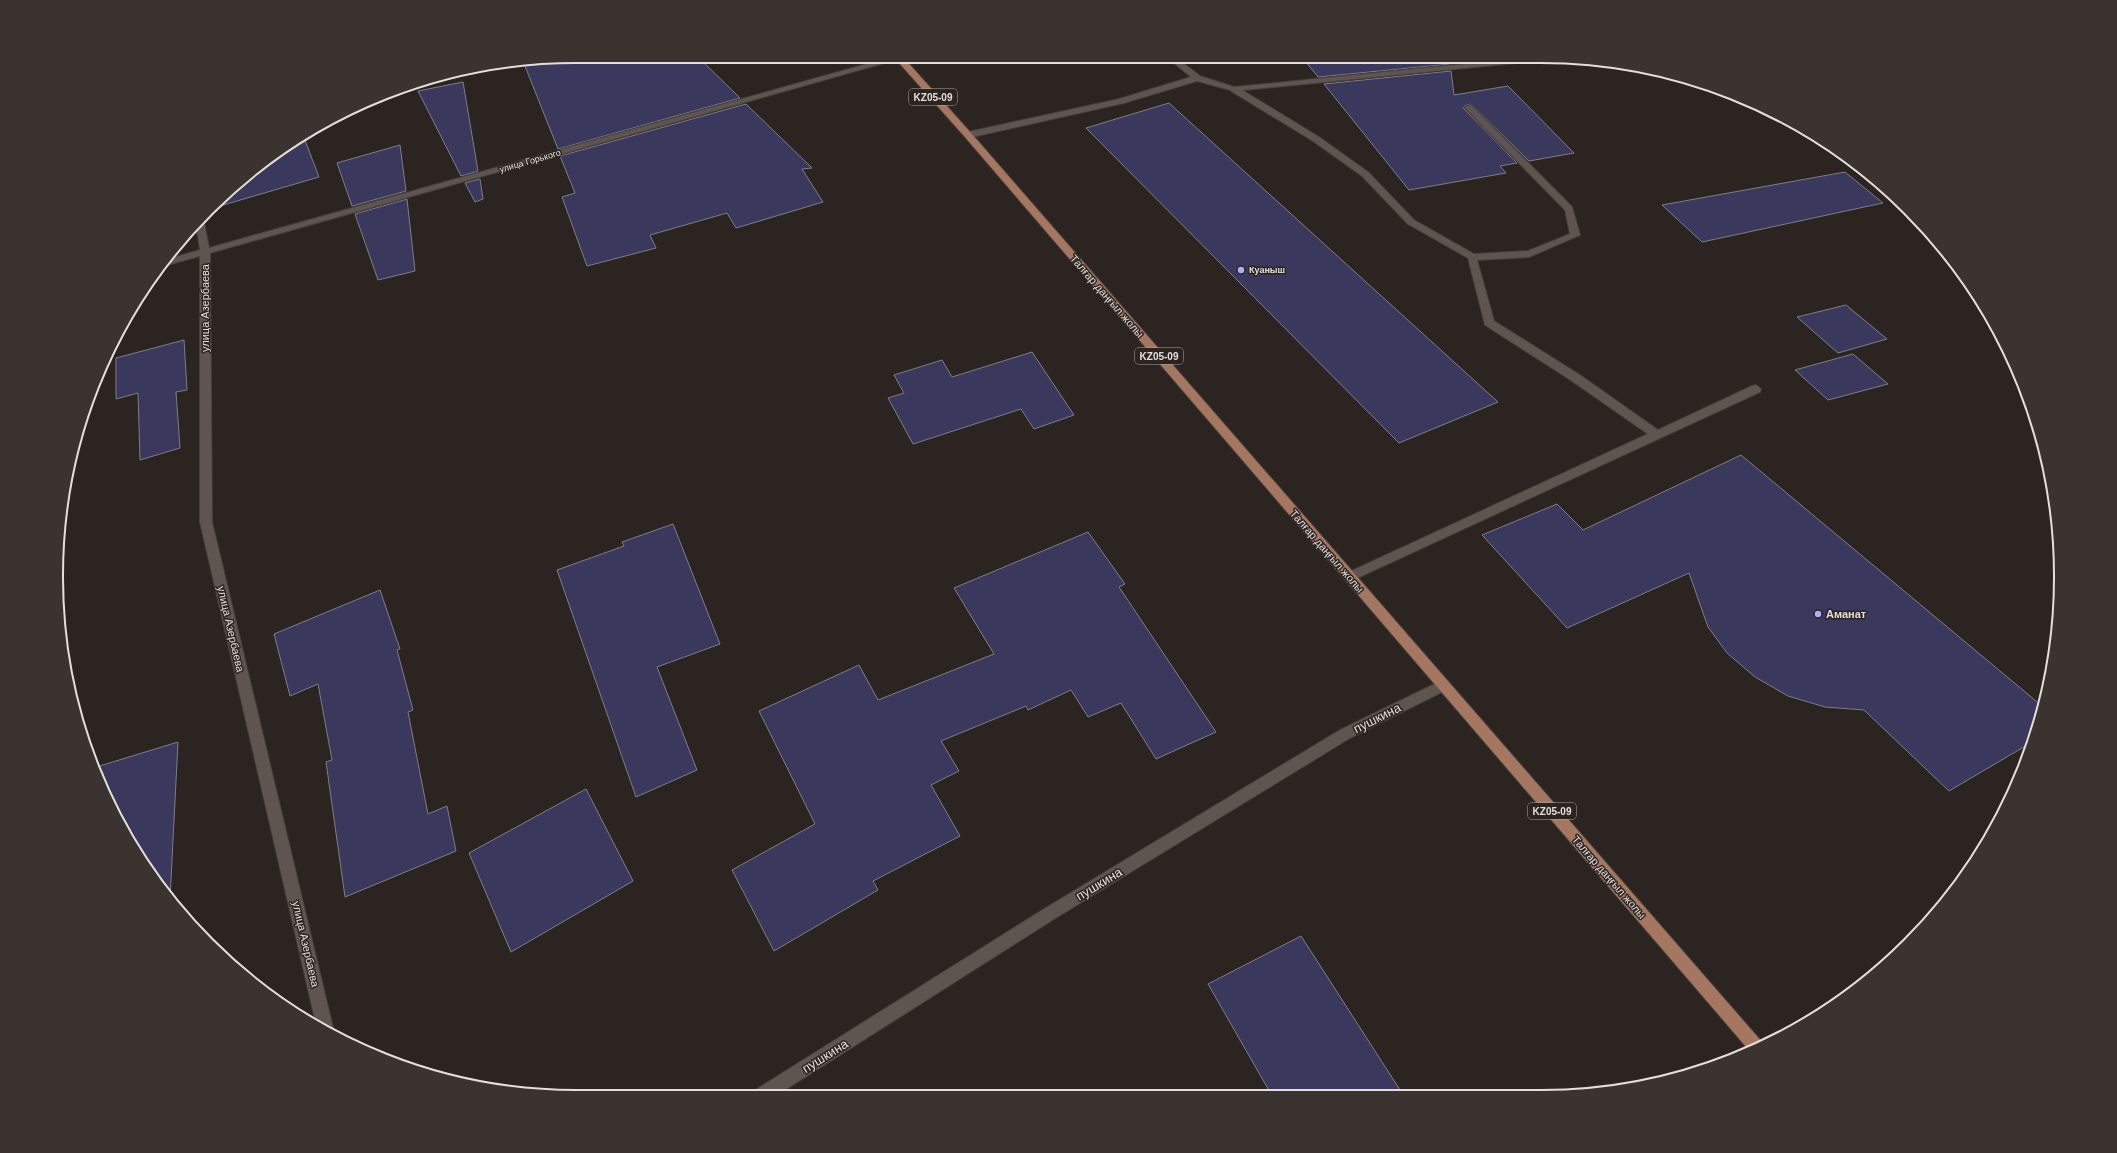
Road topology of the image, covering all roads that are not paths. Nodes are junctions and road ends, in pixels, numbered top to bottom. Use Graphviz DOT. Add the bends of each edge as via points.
graph roads {
  1 [pos="877,63"];
  2 [pos="903,63"];
  3 [pos="1178,63"];
  4 [pos="1496,63"];
  5 [pos="1197,78"];
  6 [pos="1234,89"];
  7 [pos="1468,107"];
  8 [pos="968,135"];
  9 [pos="201,226"];
  10 [pos="205,253"];
  11 [pos="1472,257"];
  12 [pos="171,261"];
  13 [pos="1756,389"];
  14 [pos="1657,435"];
  15 [pos="1349,577"];
  16 [pos="1443,686"];
  17 [pos="324,1023"];
  18 [pos="1754,1043"];
  19 [pos="771,1090"];
  1 -- 10 [label="street, улица Горького"];
  2 -- 8 [label="main road, Талғар даңғыл жолы / KZ05-09"];
  3 -- 5 [label="street"];
  4 -- 6 [label="street"];
  5 -- 6 [label="street"];
  5 -- 8 [label="street" via="1121,101"];
  6 -- 11 [label="street" via="1316,139 1364,174 1411,222"];
  7 -- 11 [label="street" via="1569,209 1575,235 1529,254"];
  8 -- 15 [label="main road, Талғар даңғыл жолы / KZ05-09"];
  9 -- 10 [label="street, улица Азербаева"];
  10 -- 12 [label="street, улица Горького"];
  10 -- 17 [label="street, улица Азербаева" via="206,522"];
  11 -- 14 [label="street" via="1489,323 1576,378"];
  13 -- 14 [label="street"];
  14 -- 15 [label="street"];
  15 -- 16 [label="main road, Талғар даңғыл жолы / KZ05-09"];
  16 -- 18 [label="main road, Талғар даңғыл жолы / KZ05-09"];
  16 -- 19 [label="street, пушкина" via="1345,734 1049,914"];
}
